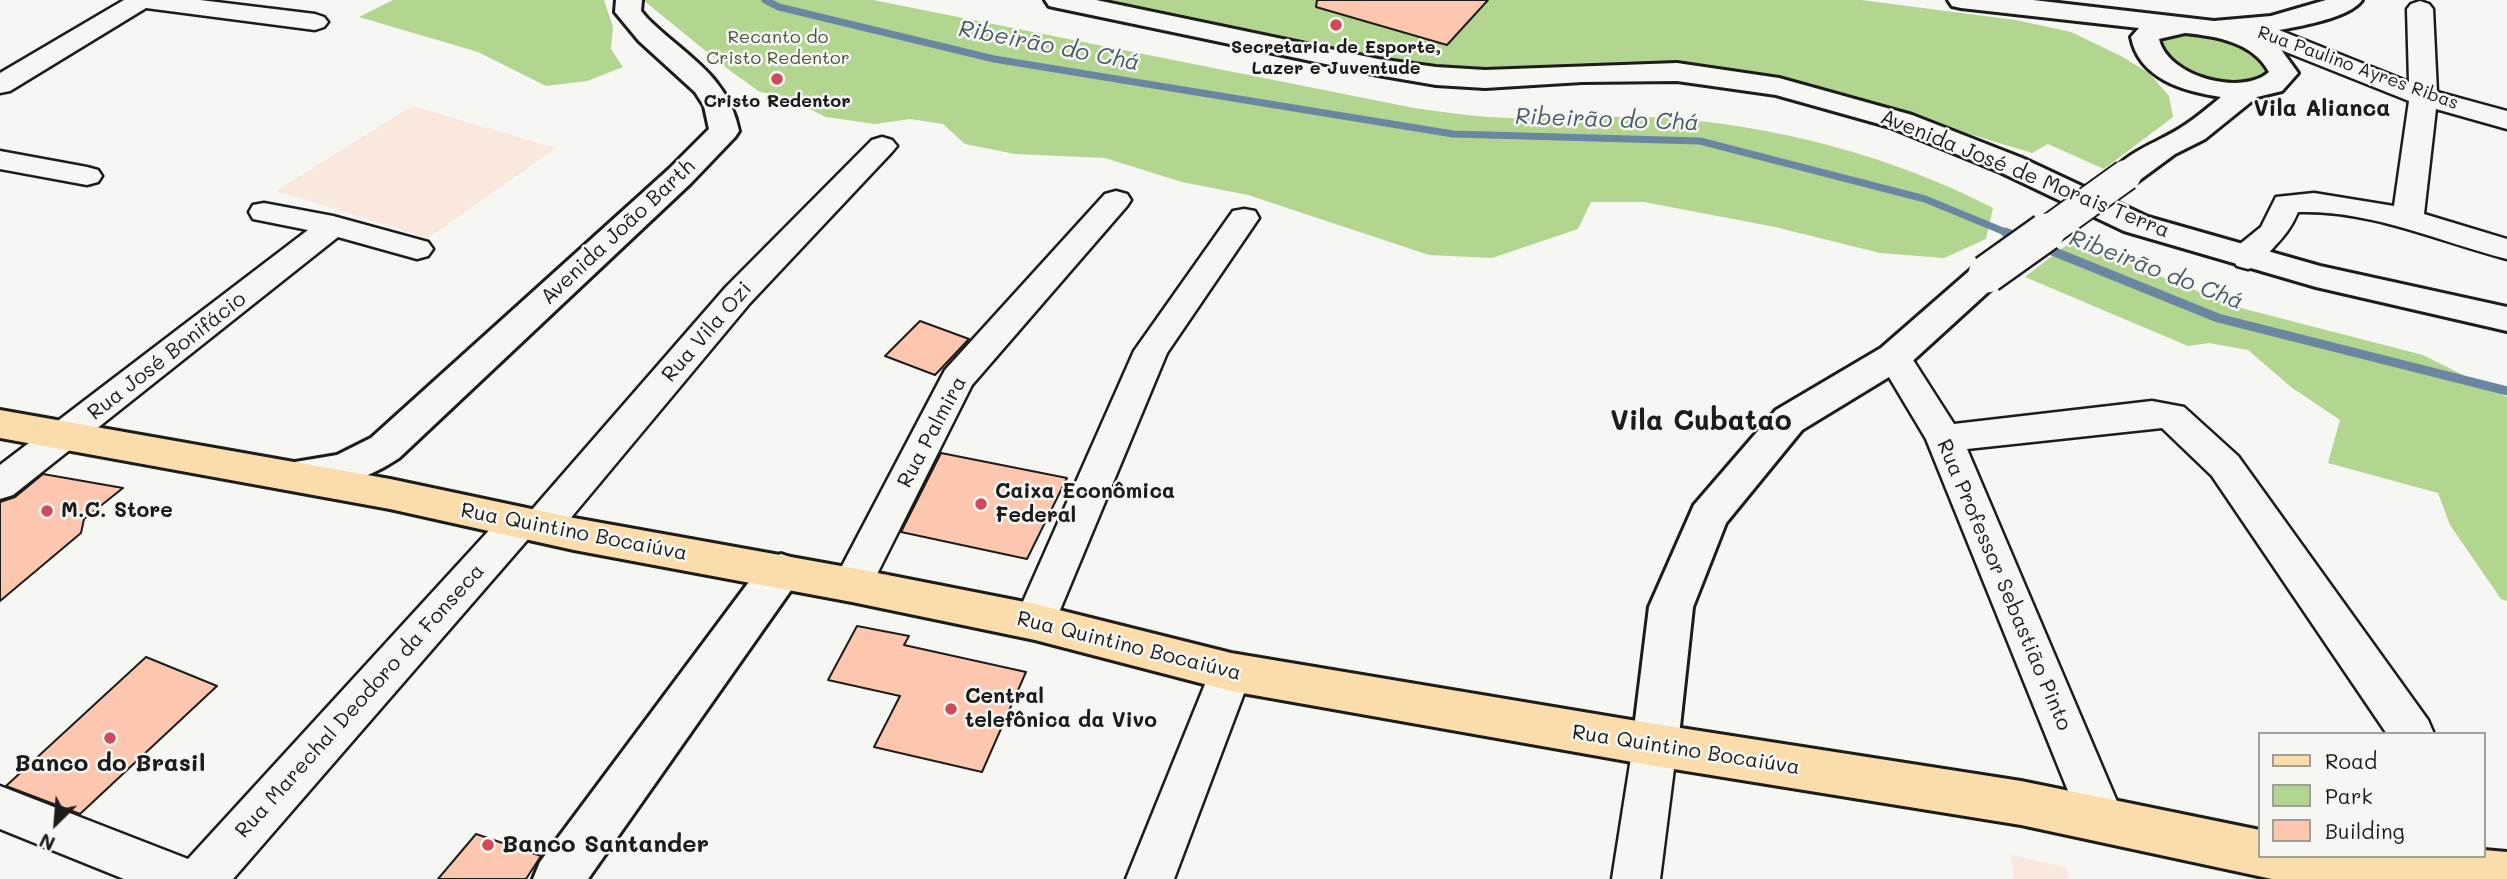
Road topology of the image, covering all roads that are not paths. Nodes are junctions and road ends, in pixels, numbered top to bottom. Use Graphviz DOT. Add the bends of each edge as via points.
graph roads {
  1 [pos="141,0"];
  2 [pos="629,0"];
  3 [pos="1058,0"];
  4 [pos="1974,2"];
  5 [pos="2342,3"];
  6 [pos="2420,9"];
  7 [pos="315,22"];
  8 [pos="2196,26"];
  9 [pos="2249,28"];
  10 [pos="2291,56"];
  11 [pos="2154,59"];
  12 [pos="1537,76"];
  13 [pos="0,85"];
  14 [pos="2247,91"];
  15 [pos="2423,97"];
  16 [pos="2507,120"];
  17 [pos="2194,133"];
  18 [pos="883,146"];
  19 [pos="0,160"];
  20 [pos="87,176"];
  21 [pos="1116,200"];
  22 [pos="264,212"];
  23 [pos="1244,218"];
  24 [pos="2408,221"];
  25 [pos="333,226"];
  26 [pos="2274,232"];
  27 [pos="417,249"];
  28 [pos="2507,249"];
  29 [pos="2248,259"];
  30 [pos="2316,276"];
  31 [pos="2507,319"];
  32 [pos="2507,339"];
  33 [pos="1894,357"];
  34 [pos="0,425"];
  35 [pos="64,437"];
  36 [pos="1944,438"];
  37 [pos="386,448"];
  38 [pos="277,476"];
  39 [pos="0,485"];
  40 [pos="390,494"];
  41 [pos="529,525"];
  42 [pos="781,571"];
  43 [pos="852,585"];
  44 [pos="1035,622"];
  45 [pos="1231,672"];
  46 [pos="2411,732"];
  47 [pos="1655,745"];
  48 [pos="0,807"];
  49 [pos="2101,818"];
  50 [pos="2258,853"];
  51 [pos="2291,860"];
  52 [pos="2499,870"];
  53 [pos="181,879"];
  54 [pos="202,879"];
  55 [pos="558,879"];
  56 [pos="1150,879"];
  57 [pos="1636,879"];
  58 [pos="2382,879"];
  1 -- 7 [label="street"];
  1 -- 13 [label="street"];
  2 -- 37 [label="main road, Avenida João Barth" via="628,12 641,31 702,82 717,101 724,131"];
  3 -- 12 [label="main road, Avenida José de Morais Terra" via="1403,71 1461,78"];
  4 -- 8 [label="main road"];
  4 -- 11 [label="main road" via="2072,24"];
  5 -- 9 [label="main road" via="2289,21"];
  5 -- 10 [label="main road"];
  6 -- 15 [label="street"];
  8 -- 9 [label="main road"];
  8 -- 10 [label="main road"];
  8 -- 11 [label="main road" via="2153,30 2143,46"];
  9 -- 10 [label="street, Rua Paulino Ayres Ribas"];
  10 -- 14 [label="main road" via="2279,82"];
  10 -- 15 [label="street, Rua Paulino Ayres Ribas"];
  11 -- 14 [label="main road" via="2199,84"];
  11 -- 17 [label="main road" via="2193,102"];
  12 -- 29 [label="main road, Avenida José de Morais Terra" via="1677,72 1821,97 1901,121 2011,165 2136,224"];
  12 -- 32 [label="main road, Avenida José de Morais Terra" via="1733,93 1825,113 1950,157 2115,236 2173,257"];
  14 -- 17 [label="main road"];
  15 -- 16 [label="street, Rua Paulino Ayres Ribas"];
  15 -- 24 [label="street"];
  17 -- 33 [label="main road, bridge" via="2164,148 1987,274"];
  18 -- 41 [label="street, Rua Vila Ozi" via="738,295"];
  19 -- 20 [label="street"];
  21 -- 43 [label="street, Rua Palmira" via="957,379"];
  22 -- 25 [label="street"];
  23 -- 44 [label="street" via="1151,351"];
  24 -- 26 [label="street" via="2337,202 2304,201 2287,203"];
  24 -- 28 [label="street"];
  25 -- 27 [label="street"];
  25 -- 35 [label="street, Rua José Bonifácio"];
  26 -- 29 [label="street"];
  26 -- 30 [label="street" via="2279,250"];
  29 -- 30 [label="main road, Avenida José de Morais Terra"];
  30 -- 31 [label="main road, Avenida José de Morais Terra"];
  33 -- 36 [label="street, Rua Professor Sebastião Pinto"];
  33 -- 47 [label="main road" via="1789,420 1708,516 1671,607"];
  34 -- 35 [label="main road, Rua Quintino Bocaiúva"];
  35 -- 38 [label="main road, Rua Quintino Bocaiúva"];
  35 -- 39 [label="street, Rua José Bonifácio"];
  36 -- 46 [label="street" via="2152,414 2171,416 2225,466"];
  36 -- 49 [label="street, Rua Professor Sebastião Pinto"];
  37 -- 38 [label="main road, Avenida João Barth" via="331,471"];
  37 -- 40 [label="main road" via="380,475"];
  38 -- 40 [label="main road, Rua Quintino Bocaiúva"];
  40 -- 41 [label="main road, Rua Quintino Bocaiúva"];
  41 -- 42 [label="main road, Rua Quintino Bocaiúva"];
  41 -- 54 [label="street, Rua Marechal Deodoro da Fonseca"];
  42 -- 43 [label="main road, Rua Quintino Bocaiúva"];
  42 -- 55 [label="main road"];
  43 -- 44 [label="main road, Rua Quintino Bocaiúva"];
  44 -- 45 [label="main road, Rua Quintino Bocaiúva"];
  45 -- 47 [label="main road, Rua Quintino Bocaiúva"];
  45 -- 56 [label="street"];
  47 -- 49 [label="main road, Rua Quintino Bocaiúva"];
  47 -- 57 [label="street"];
  48 -- 53 [label="street"];
  49 -- 50 [label="main road, Rua Quintino Bocaiúva"];
  51 -- 52 [label="main road"];
  51 -- 58 [label="street"];
}
